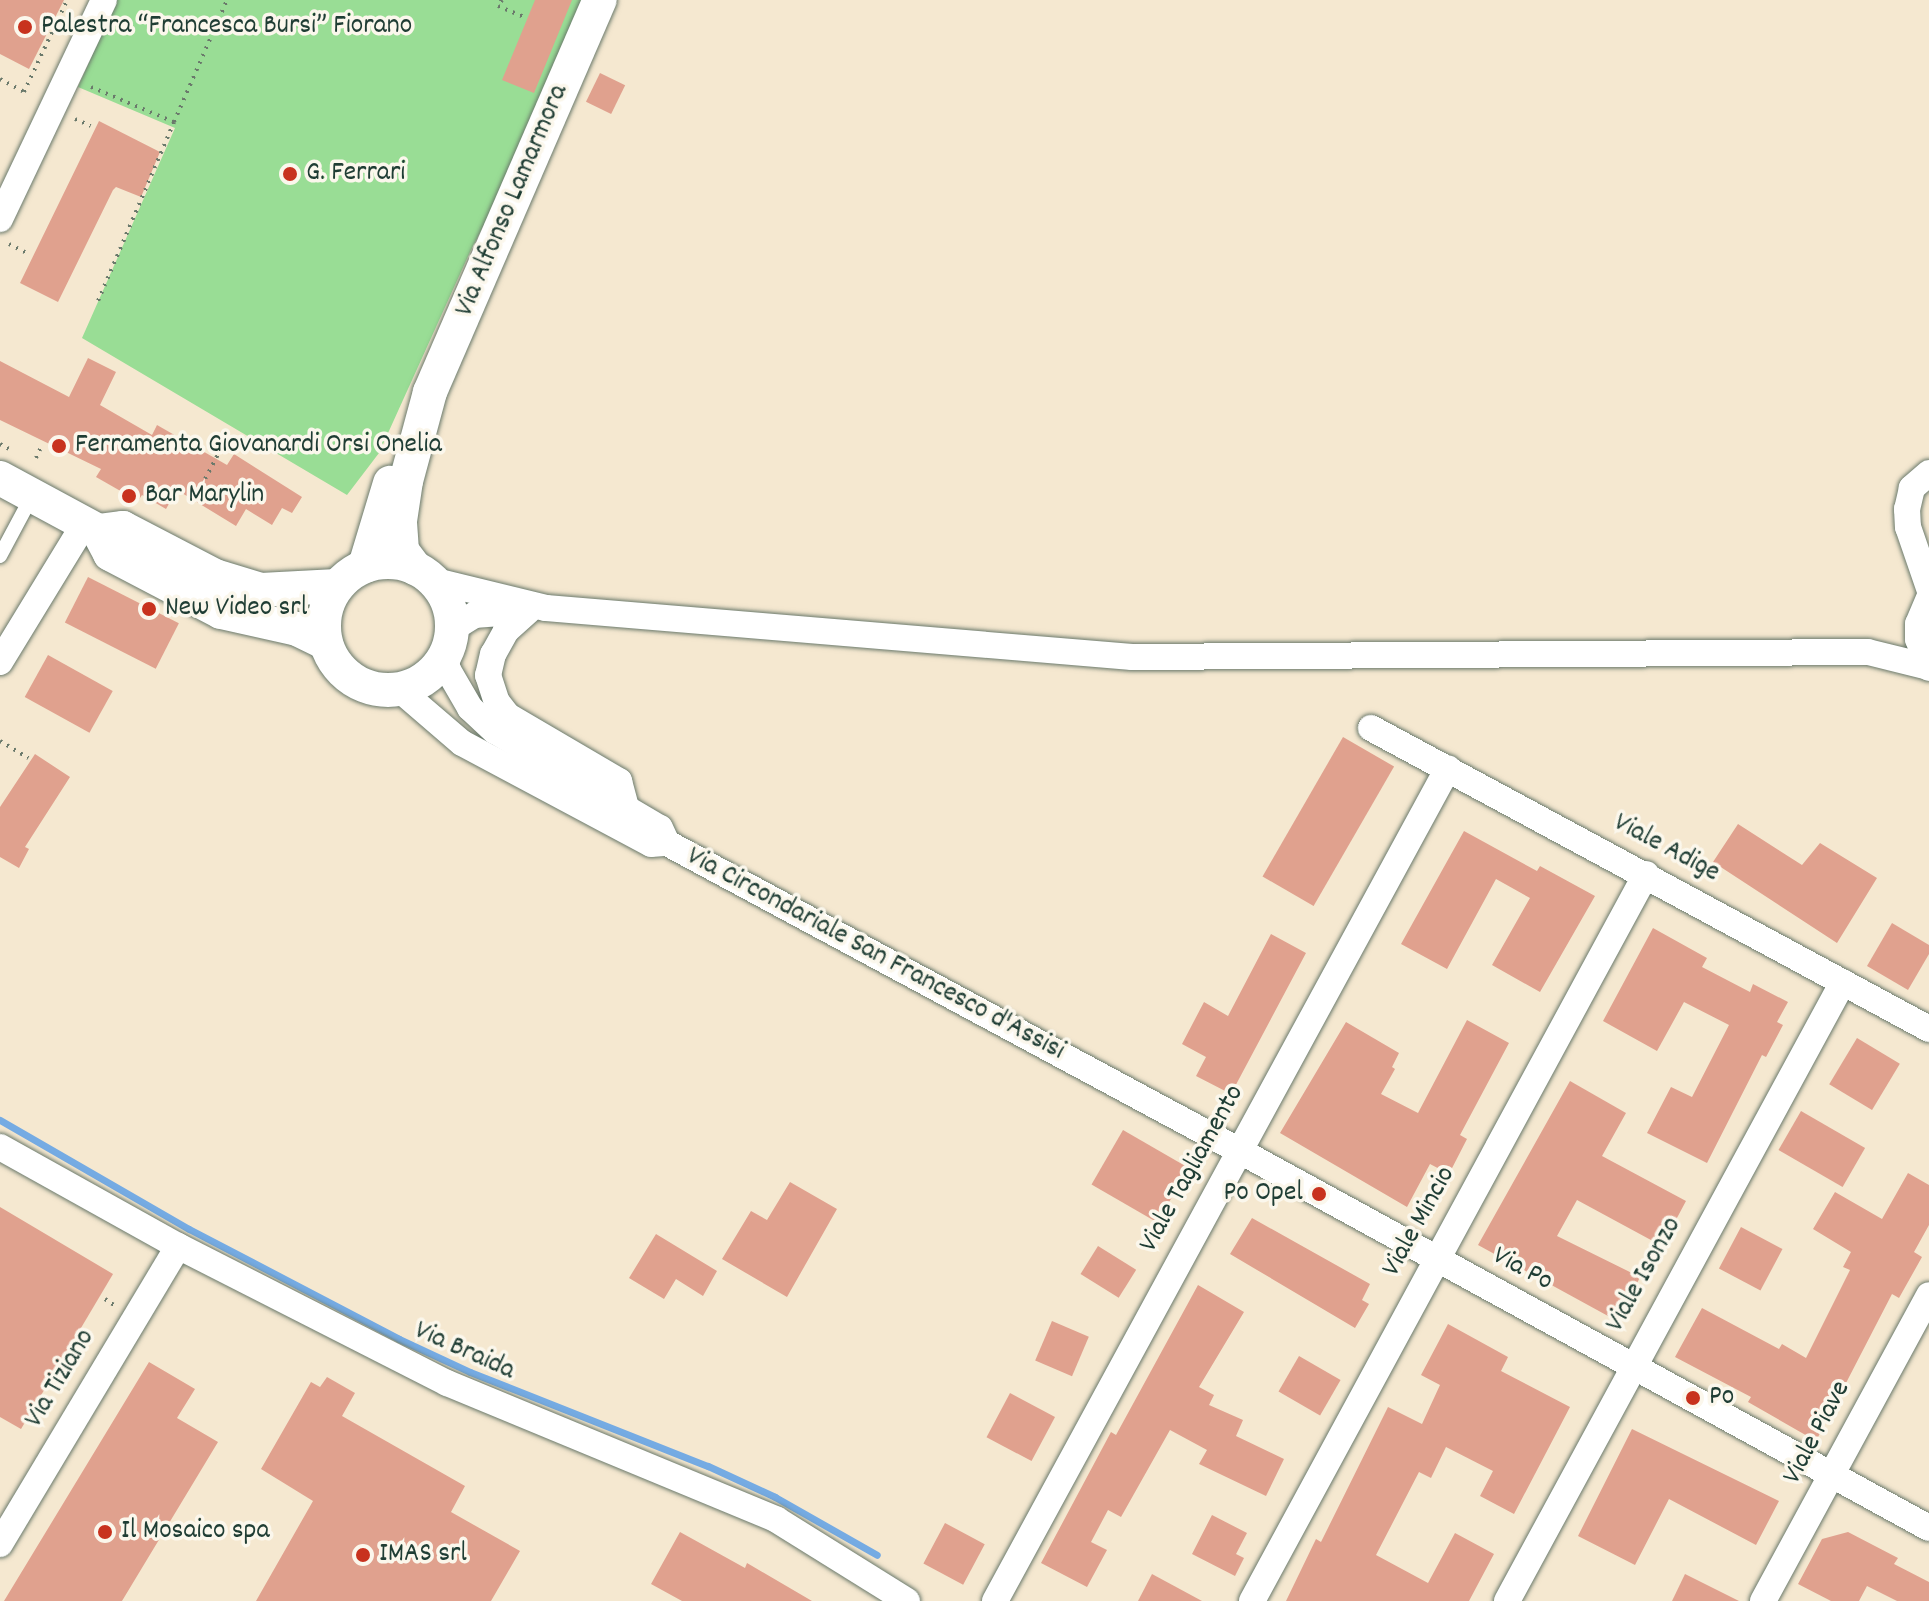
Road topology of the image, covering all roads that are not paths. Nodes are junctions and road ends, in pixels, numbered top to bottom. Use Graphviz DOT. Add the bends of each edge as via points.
graph roads {
  1 [pos="104,0"];
  2 [pos="600,0"];
  3 [pos="4,231"];
  4 [pos="427,403"];
  5 [pos="1929,473"];
  6 [pos="0,478"];
  7 [pos="33,495"];
  8 [pos="91,527"];
  9 [pos="1919,534"];
  10 [pos="2,546"];
  11 [pos="365,566"];
  12 [pos="425,574"];
  13 [pos="337,586"];
  14 [pos="1929,588"];
  15 [pos="1929,598"];
  16 [pos="537,610"];
  17 [pos="1918,624"];
  18 [pos="449,642"];
  19 [pos="326,643"];
  20 [pos="1868,652"];
  21 [pos="1,658"];
  22 [pos="1929,668"];
  23 [pos="399,689"];
  24 [pos="1371,728"];
  25 [pos="1448,768"];
  26 [pos="626,808"];
  27 [pos="667,843"];
  28 [pos="1646,874"];
  29 [pos="1843,982"];
  30 [pos="1929,1029"];
  31 [pos="1084,1068"];
  32 [pos="0,1147"];
  33 [pos="1240,1151"];
  34 [pos="178,1246"];
  35 [pos="1436,1260"];
  36 [pos="1929,1295"];
  37 [pos="1632,1365"];
  38 [pos="1832,1475"];
  39 [pos="1929,1528"];
  40 [pos="0,1544"];
  41 [pos="907,1601"];
  42 [pos="995,1601"];
  43 [pos="1252,1601"];
  44 [pos="1507,1601"];
  45 [pos="1763,1601"];
  1 -- 3 [label="street"];
  2 -- 4 [label="street, Via Alfonso Lamarmora"];
  4 -- 11 [label="street" via="393,470"];
  4 -- 12 [label="street, Via Circondariale San Francesco d'Assisi" via="400,521 402,551"];
  5 -- 9 [label="street" via="1912,488 1907,509"];
  6 -- 7 [label="street"];
  7 -- 8 [label="street"];
  7 -- 10 [label="lane"];
  8 -- 13 [label="street" via="123,528 215,576 261,590"];
  8 -- 19 [label="street" via="110,554 221,612 297,629"];
  8 -- 21 [label="street"];
  9 -- 14 [label="street"];
  11 -- 12 [label="street" via="398,562"];
  11 -- 13 [label="street"];
  12 -- 16 [label="street"];
  12 -- 18 [label="street, Via Circondariale San Francesco d'Assisi" via="445,595"];
  13 -- 19 [label="street" via="325,613"];
  15 -- 17 [label="street"];
  16 -- 18 [label="street" via="474,615"];
  16 -- 20 [label="street" via="1132,657"];
  16 -- 26 [label="street" via="506,631 493,654 488,675 497,702 508,716 619,781"];
  17 -- 20 [label="street"];
  17 -- 22 [label="street"];
  18 -- 23 [label="street" via="434,671"];
  18 -- 26 [label="street, Via Circondariale San Francesco d'Assisi" via="448,670 470,708 495,731"];
  19 -- 23 [label="street" via="334,660 362,685"];
  20 -- 22 [label="street"];
  23 -- 27 [label="street, Via Circondariale San Francesco d'Assisi" via="462,743 651,844"];
  24 -- 25 [label="street, Viale Adige"];
  25 -- 28 [label="street, Viale Adige"];
  25 -- 33 [label="street, Viale Tagliamento"];
  26 -- 27 [label="street, Via Circondariale San Francesco d'Assisi" via="660,828"];
  27 -- 31 [label="street, Via Circondariale San Francesco d'Assisi"];
  28 -- 29 [label="street, Viale Adige"];
  28 -- 35 [label="street, Viale Mincio"];
  29 -- 30 [label="street, Viale Adige"];
  29 -- 37 [label="street, Viale Isonzo"];
  31 -- 33 [label="street, Via Po"];
  32 -- 34 [label="street, Via Braida"];
  33 -- 35 [label="street, Via Po"];
  33 -- 42 [label="street, Viale Tagliamento"];
  34 -- 40 [label="street, Via Tiziano"];
  34 -- 41 [label="street, Via Braida" via="447,1383 777,1520"];
  35 -- 37 [label="street, Via Po"];
  35 -- 43 [label="street, Viale Mincio"];
  36 -- 38 [label="street, Viale Piave"];
  37 -- 38 [label="street, Via Po"];
  37 -- 44 [label="street, Viale Isonzo"];
  38 -- 39 [label="street, Via Po"];
  38 -- 45 [label="street, Viale Piave"];
}
